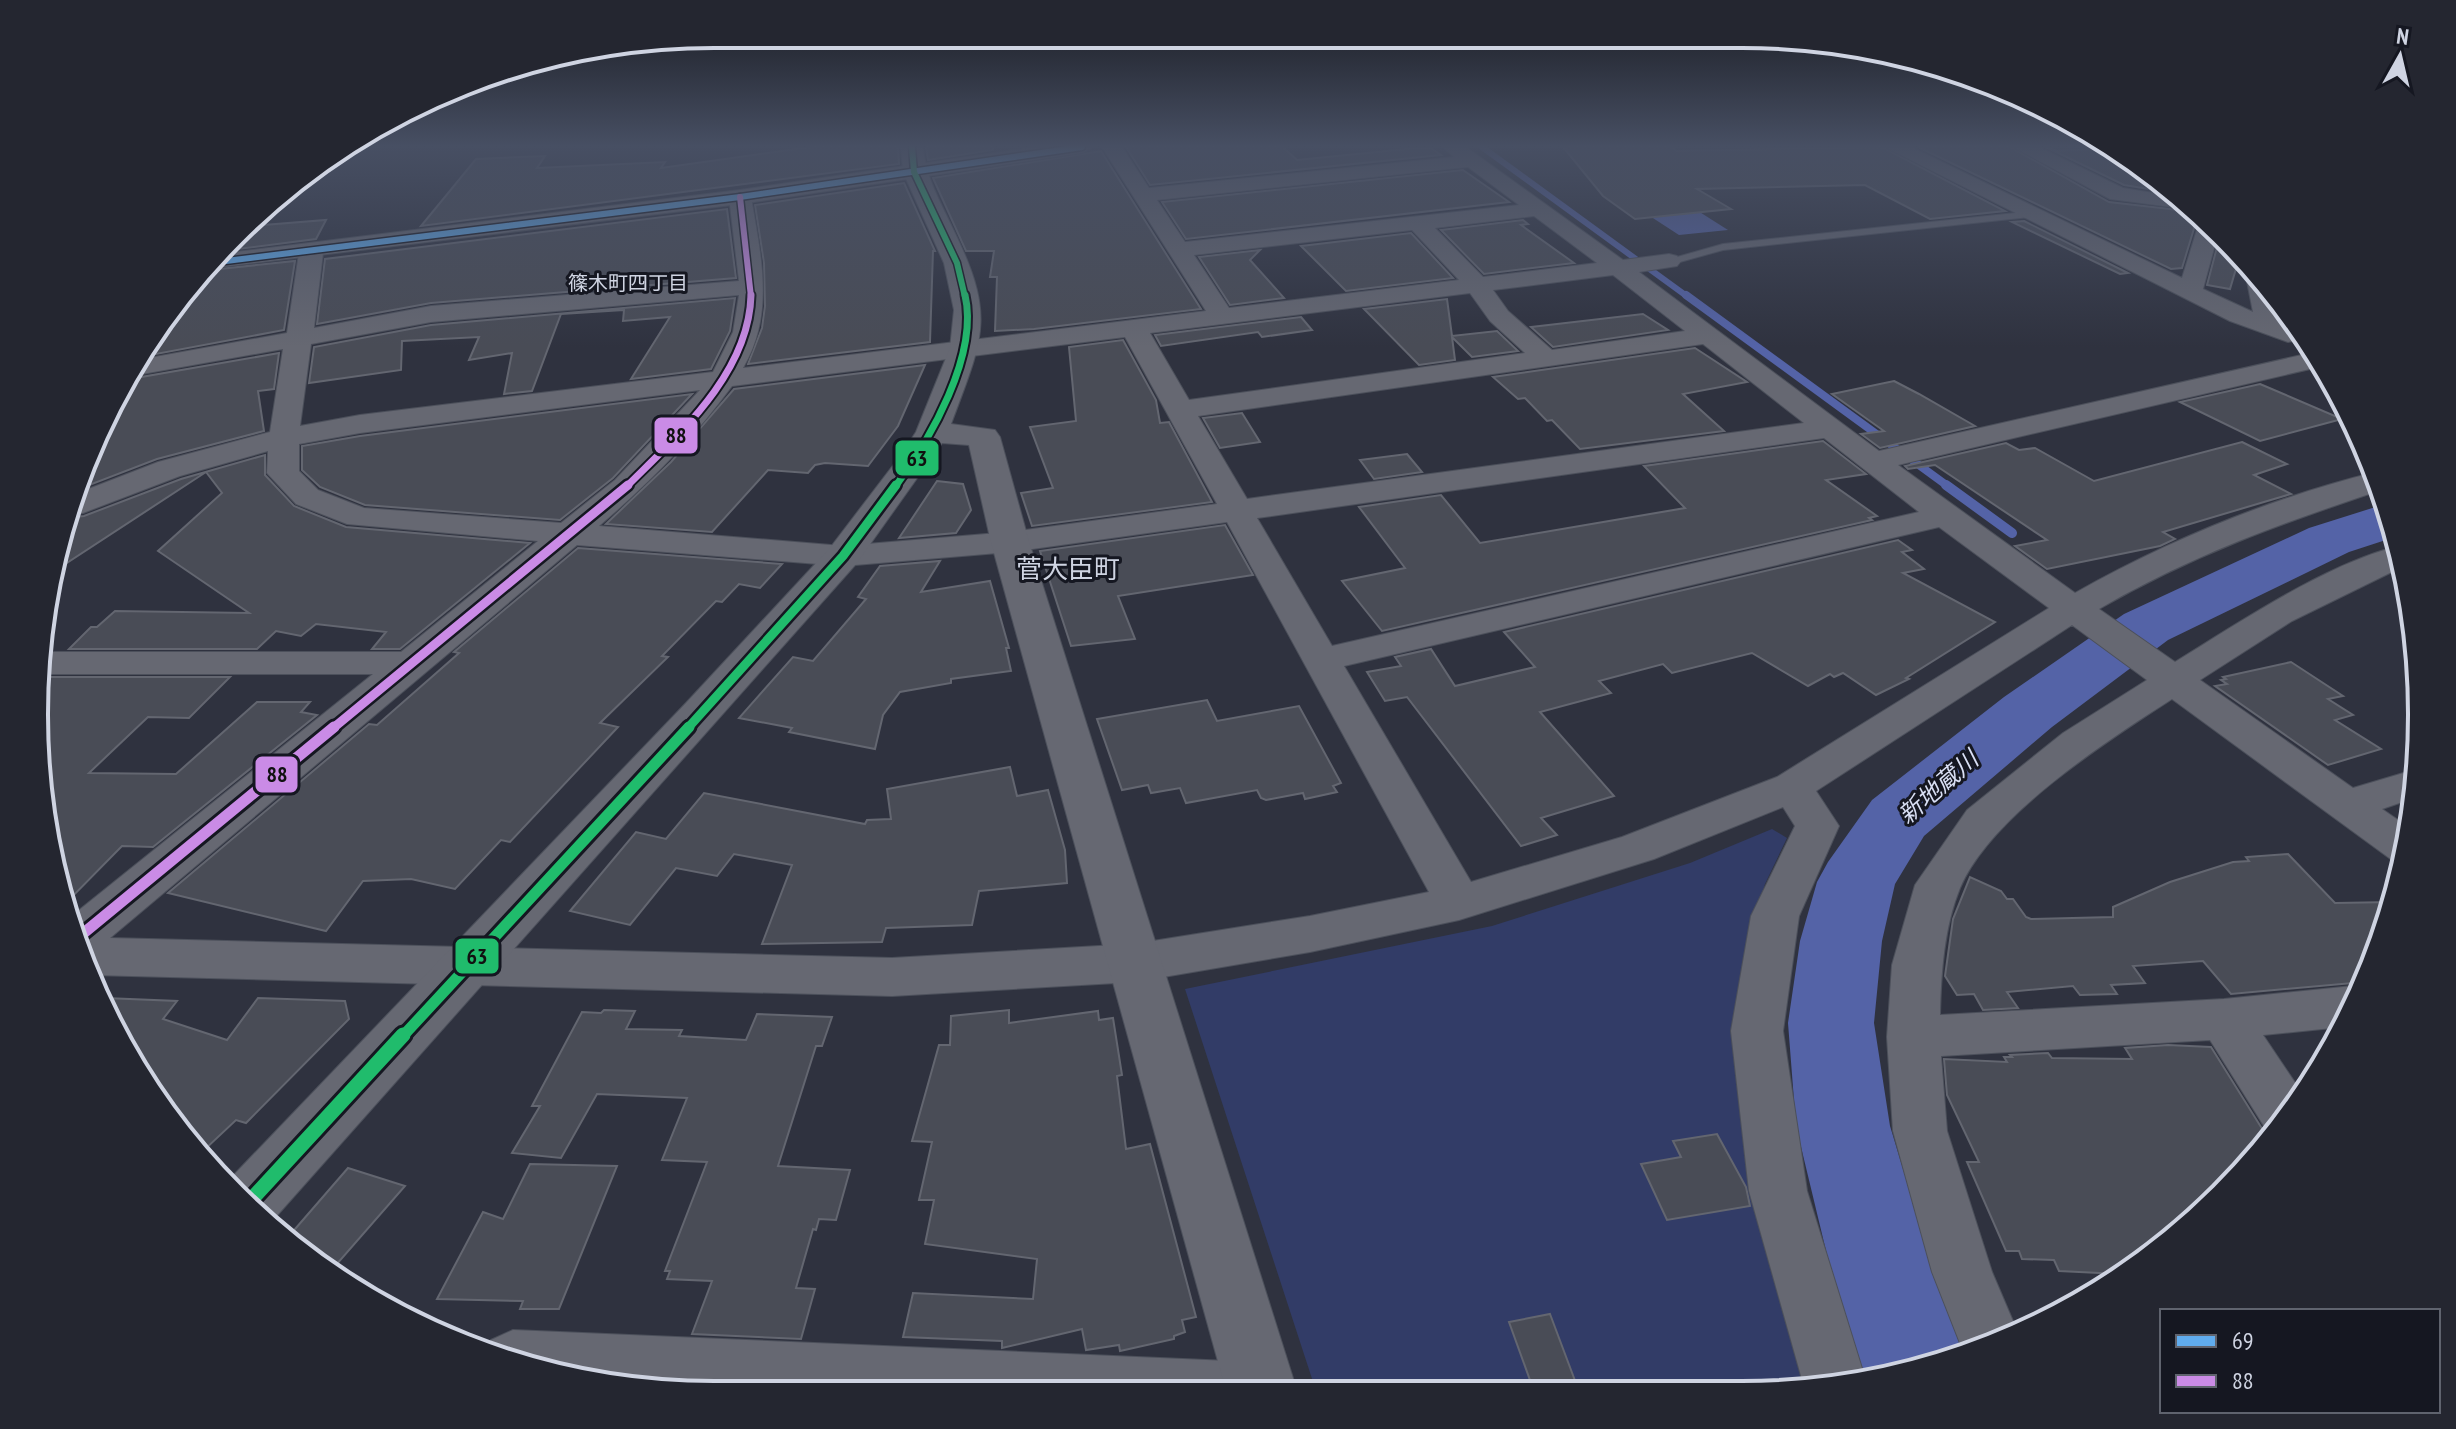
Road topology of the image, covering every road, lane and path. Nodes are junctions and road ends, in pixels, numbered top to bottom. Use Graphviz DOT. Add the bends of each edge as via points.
graph roads {
  1 [pos="612,214"];
  2 [pos="742,214"];
  3 [pos="934,214"];
  4 [pos="1157,214"];
  5 [pos="1499,214"];
  6 [pos="1546,214"];
  7 [pos="2035,214"];
  8 [pos="1418,223"];
  9 [pos="2206,237"];
  10 [pos="1180,250"];
  11 [pos="311,253"];
  12 [pos="226,261"];
  13 [pos="1669,261"];
  14 [pos="1615,265"];
  15 [pos="1475,283"];
  16 [pos="750,287"];
  17 [pos="2190,292"];
  18 [pos="2264,301"];
  19 [pos="1221,315"];
  20 [pos="2269,324"];
  21 [pos="1133,327"];
  22 [pos="2289,334"];
  23 [pos="1706,336"];
  24 [pos="301,337"];
  25 [pos="965,348"];
  26 [pos="1547,359"];
  27 [pos="2307,362"];
  28 [pos="146,367"];
  29 [pos="722,379"];
  30 [pos="1182,410"];
  31 [pos="1827,429"];
  32 [pos="932,432"];
  33 [pos="282,438"];
  34 [pos="1893,457"];
  35 [pos="2367,485"];
  36 [pos="82,502"];
  37 [pos="1236,508"];
  38 [pos="1945,516"];
  39 [pos="568,535"];
  40 [pos="1010,542"];
  41 [pos="843,556"];
  42 [pos="2389,560"];
  43 [pos="2085,616"];
  44 [pos="1323,659"];
  45 [pos="50,663"];
  46 [pos="410,663"];
  47 [pos="2164,672"];
  48 [pos="1792,787"];
  49 [pos="2404,787"];
  50 [pos="2346,805"];
  51 [pos="2396,840"];
  52 [pos="1459,903"];
  53 [pos="84,932"];
  54 [pos="94,956"];
  55 [pos="1134,963"];
  56 [pos="470,965"];
  57 [pos="2340,1007"];
  58 [pos="2224,1019"];
  59 [pos="1913,1037"];
  60 [pos="2281,1106"];
  61 [pos="254,1197"];
  62 [pos="1987,1334"];
  63 [pos="623,1374"];
  64 [pos="1832,1374"];
  65 [pos="839,1381"];
  66 [pos="1259,1381"];
  1 -- 11 [label="street"];
  2 -- 16 [label="street"];
  3 -- 25 [label="street" via="957,263 968,310"];
  4 -- 10 [label="street"];
  5 -- 8 [label="street"];
  6 -- 14 [label="street"];
  7 -- 13 [label="lane" via="1723,247"];
  7 -- 17 [label="street"];
  8 -- 10 [label="street"];
  8 -- 15 [label="street"];
  9 -- 17 [label="street"];
  10 -- 19 [label="street"];
  11 -- 12 [label="street"];
  11 -- 24 [label="street"];
  13 -- 14 [label="street"];
  14 -- 15 [label="street"];
  14 -- 23 [label="street"];
  15 -- 19 [label="street"];
  15 -- 26 [label="street" via="1499,316"];
  16 -- 24 [label="street" via="469,309"];
  16 -- 29 [label="street" via="751,310"];
  17 -- 20 [label="street"];
  18 -- 20 [label="street"];
  19 -- 21 [label="street"];
  20 -- 22 [label="street"];
  21 -- 25 [label="street"];
  21 -- 30 [label="street"];
  23 -- 26 [label="street"];
  23 -- 31 [label="street"];
  24 -- 28 [label="street"];
  24 -- 33 [label="street"];
  25 -- 29 [label="street"];
  25 -- 32 [label="street"];
  26 -- 30 [label="street"];
  27 -- 34 [label="street"];
  29 -- 33 [label="street"];
  29 -- 39 [label="street" via="696,416 636,477"];
  30 -- 37 [label="street"];
  31 -- 34 [label="street"];
  31 -- 37 [label="street"];
  32 -- 40 [label="street" via="983,437"];
  32 -- 41 [label="street"];
  33 -- 36 [label="street" via="169,469"];
  33 -- 39 [label="street" via="283,473 307,497 359,517"];
  34 -- 38 [label="street"];
  35 -- 43 [label="street" via="2247,524 2143,569"];
  37 -- 40 [label="street"];
  37 -- 44 [label="street"];
  38 -- 43 [label="street"];
  38 -- 44 [label="street"];
  39 -- 41 [label="street"];
  39 -- 46 [label="street"];
  40 -- 41 [label="street"];
  40 -- 55 [label="street"];
  41 -- 56 [label="street"];
  42 -- 47 [label="street"];
  43 -- 47 [label="street"];
  43 -- 48 [label="street"];
  44 -- 52 [label="street"];
  45 -- 46 [label="street"];
  46 -- 53 [label="street"];
  47 -- 50 [label="street"];
  47 -- 59 [label="street" via="1982,821 1938,885 1917,965"];
  48 -- 52 [label="street" via="1638,848"];
  48 -- 64 [label="street" via="1817,826 1775,916 1757,1031 1778,1191"];
  49 -- 50 [label="street"];
  50 -- 51 [label="street"];
  52 -- 55 [label="street"];
  54 -- 56 [label="street"];
  55 -- 56 [label="street" via="892,977"];
  55 -- 66 [label="street"];
  56 -- 61 [label="street"];
  57 -- 58 [label="street"];
  58 -- 59 [label="street"];
  58 -- 60 [label="street"];
  59 -- 62 [label="street" via="1920,1131 1962,1272"];
  63 -- 65 [label="street"];
}
